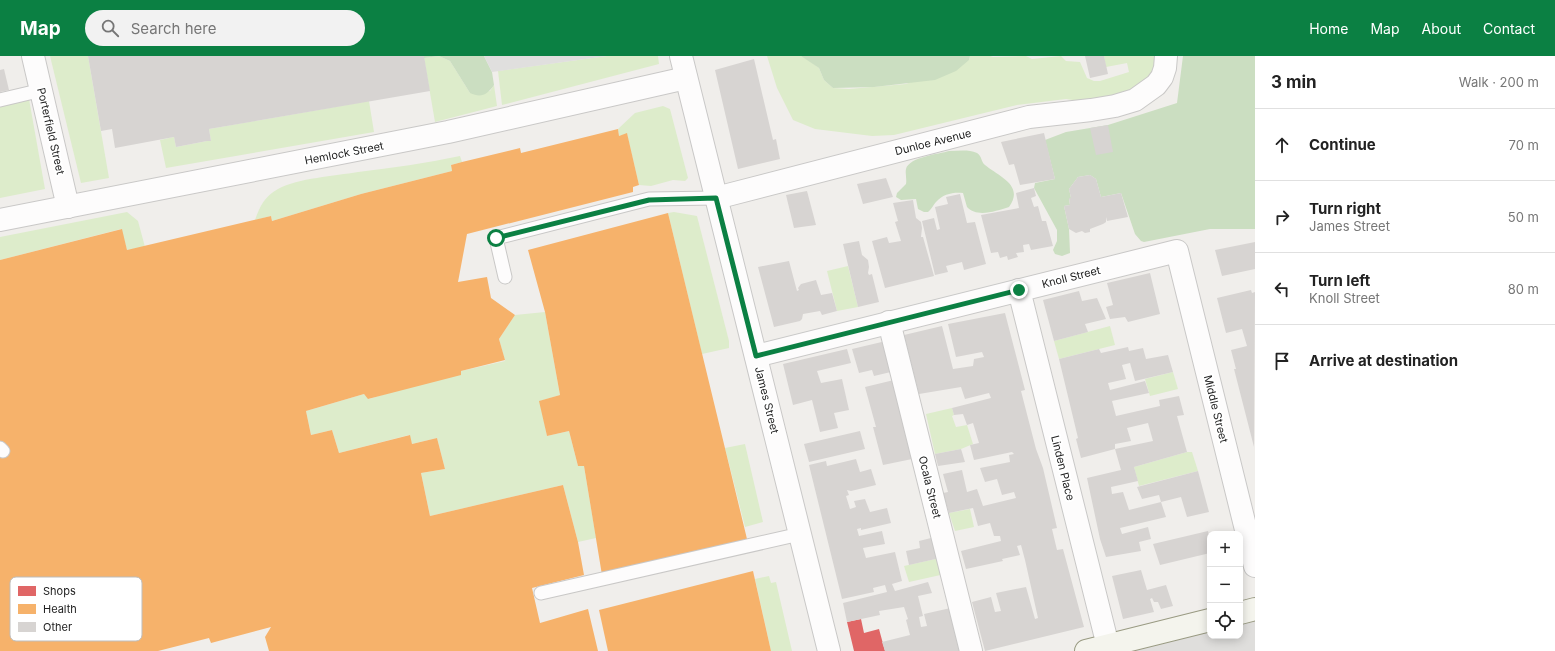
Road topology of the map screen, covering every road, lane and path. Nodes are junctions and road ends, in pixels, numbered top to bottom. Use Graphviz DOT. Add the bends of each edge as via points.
graph roads {
  1 [pos="33,56"];
  2 [pos="681,56"];
  3 [pos="1166,56"];
  4 [pos="686,78"];
  5 [pos="42,90"];
  6 [pos="0,100"];
  7 [pos="716,198"];
  8 [pos="68,207"];
  9 [pos="0,220"];
  10 [pos="1177,251"];
  11 [pos="505,277"];
  12 [pos="1019,290"];
  13 [pos="889,322"];
  14 [pos="756,356"];
  15 [pos="800,534"];
  16 [pos="1255,566"];
  17 [pos="541,593"];
  18 [pos="1255,609"];
  19 [pos="1243,612"];
  20 [pos="1207,621"];
  21 [pos="1108,646"];
  22 [pos="829,651"];
  23 [pos="971,651"];
  24 [pos="1086,651"];
  1 -- 5 [label="street, Porterfield Street"];
  2 -- 4 [label="street, James Street"];
  3 -- 7 [label="street, Dunloe Avenue" via="1162,77 1156,85 1135,100 1116,106 1029,118"];
  4 -- 7 [label="street, James Street"];
  4 -- 8 [label="street, Hemlock Street" via="448,132"];
  5 -- 6 [label="lane"];
  5 -- 8 [label="street, Porterfield Street"];
  7 -- 11 [label="lane" via="649,200 496,238"];
  7 -- 14 [label="street, James Street"];
  8 -- 9 [label="street, Hemlock Street"];
  10 -- 12 [label="street, Knoll Street"];
  10 -- 16 [label="street, Middle Street"];
  12 -- 13 [label="street, Knoll Street"];
  12 -- 21 [label="street, Linden Place"];
  13 -- 14 [label="street, Knoll Street"];
  13 -- 23 [label="street, Ocala Street"];
  14 -- 15 [label="street, James Street"];
  15 -- 17 [label="lane"];
  15 -- 22 [label="street, James Street"];
  18 -- 19 [label="main road"];
  20 -- 21 [label="main road"];
  21 -- 24 [label="main road"];
}
